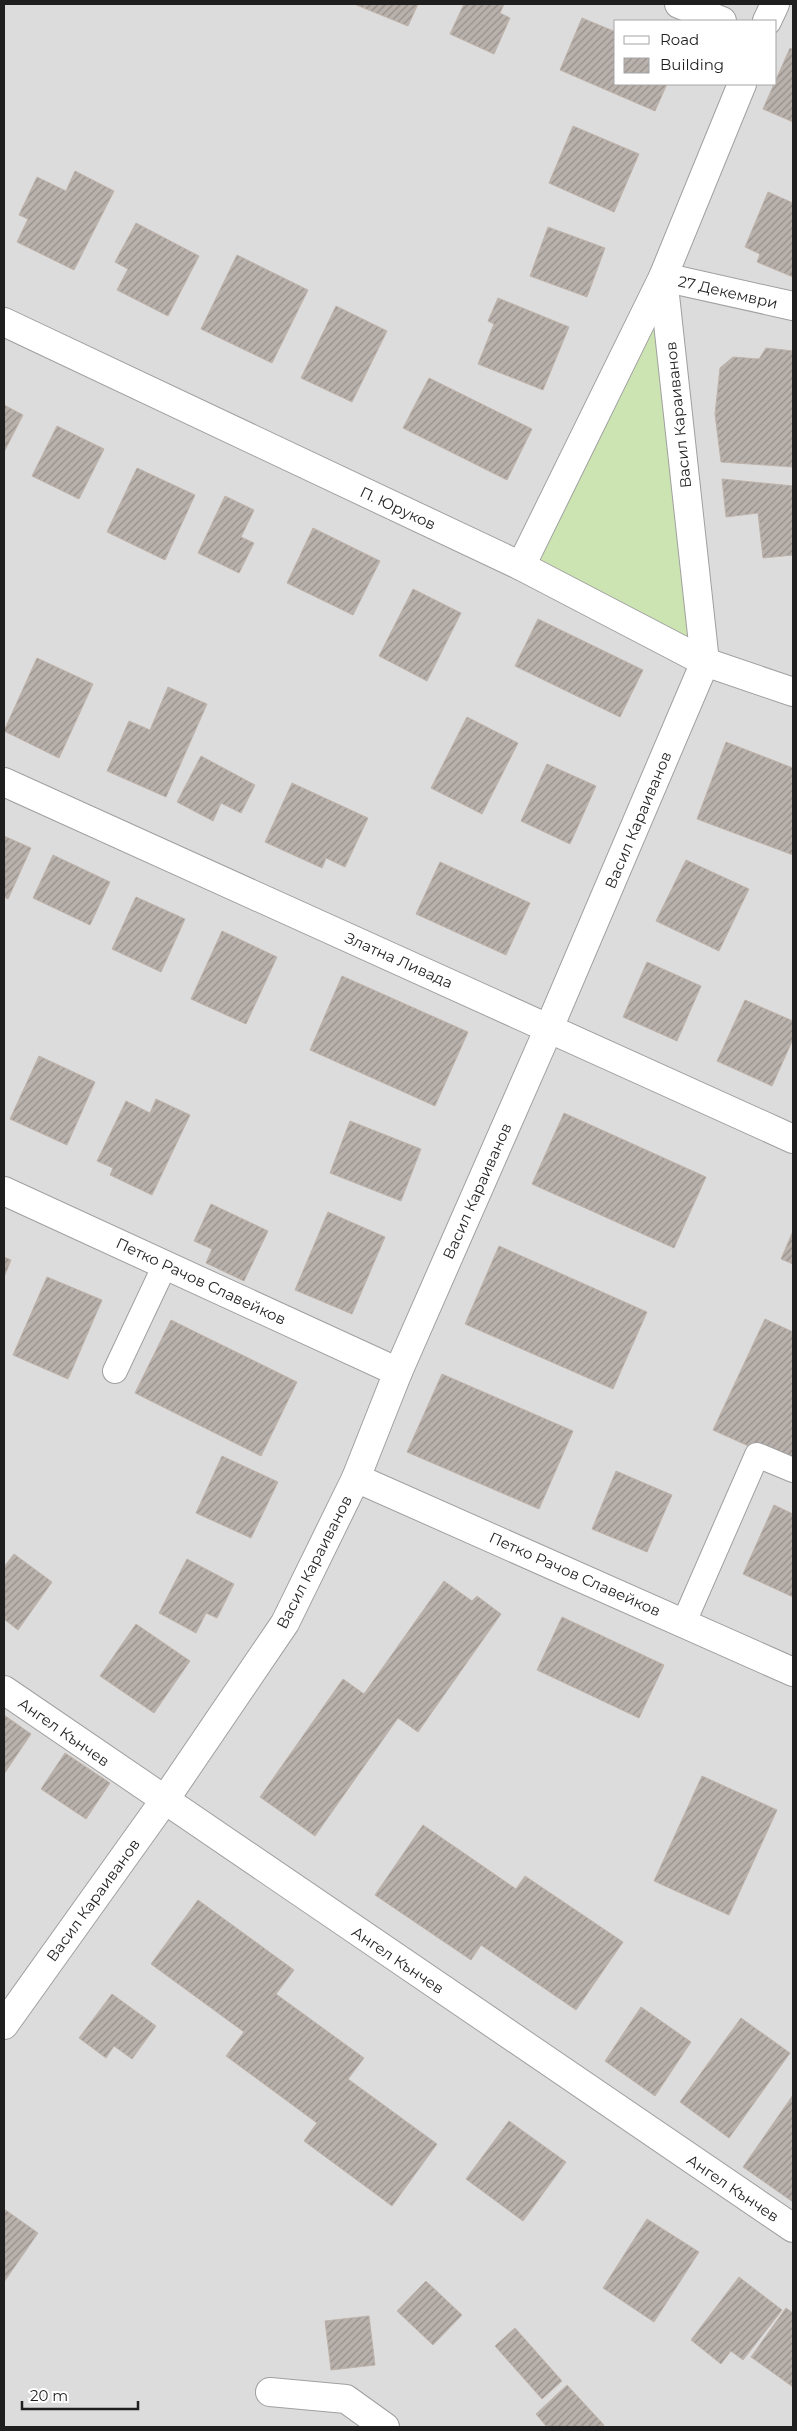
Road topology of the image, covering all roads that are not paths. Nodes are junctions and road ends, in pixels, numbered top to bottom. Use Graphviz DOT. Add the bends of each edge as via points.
graph roads {
  1 [pos="679,4"];
  2 [pos="775,4"];
  3 [pos="719,20"];
  4 [pos="767,20"];
  5 [pos="742,85"];
  6 [pos="663,277"];
  7 [pos="793,306"];
  8 [pos="4,322"];
  9 [pos="521,566"];
  10 [pos="705,662"];
  11 [pos="793,692"];
  12 [pos="4,782"];
  13 [pos="549,1028"];
  14 [pos="793,1139"];
  15 [pos="4,1191"];
  16 [pos="165,1265"];
  17 [pos="114,1371"];
  18 [pos="398,1372"];
  19 [pos="793,1470"];
  20 [pos="356,1478"];
  21 [pos="684,1622"];
  22 [pos="793,1672"];
  23 [pos="4,1690"];
  24 [pos="164,1801"];
  25 [pos="4,2025"];
  26 [pos="793,2228"];
  27 [pos="270,2392"];
  28 [pos="385,2427"];
  1 -- 3 [label="street"];
  2 -- 4 [label="street"];
  5 -- 6 [label="street, Васил Караиванов"];
  6 -- 7 [label="street, 27 Декември"];
  6 -- 9 [label="street, Васил Караиванов"];
  6 -- 10 [label="street, Васил Караиванов"];
  8 -- 9 [label="street, П. Юруков"];
  9 -- 10 [label="street, П. Юруков"];
  10 -- 11 [label="street, П. Юруков"];
  10 -- 13 [label="street, Васил Караиванов"];
  12 -- 13 [label="street, Златна Ливада"];
  13 -- 14 [label="street, Златна Ливада"];
  13 -- 18 [label="street, Васил Караиванов"];
  15 -- 16 [label="street, Петко Рачов Славейков"];
  16 -- 17 [label="lane"];
  16 -- 18 [label="street, Петко Рачов Славейков"];
  18 -- 20 [label="street, Васил Караиванов"];
  19 -- 21 [label="lane" via="757,1455"];
  20 -- 21 [label="street, Петко Рачов Славейков"];
  20 -- 24 [label="street, Васил Караиванов" via="285,1623"];
  21 -- 22 [label="street, Петко Рачов Славейков"];
  23 -- 24 [label="street, Ангел Кънчев"];
  24 -- 25 [label="street, Васил Караиванов"];
  24 -- 26 [label="street, Ангел Кънчев"];
  27 -- 28 [label="street" via="346,2399"];
}
